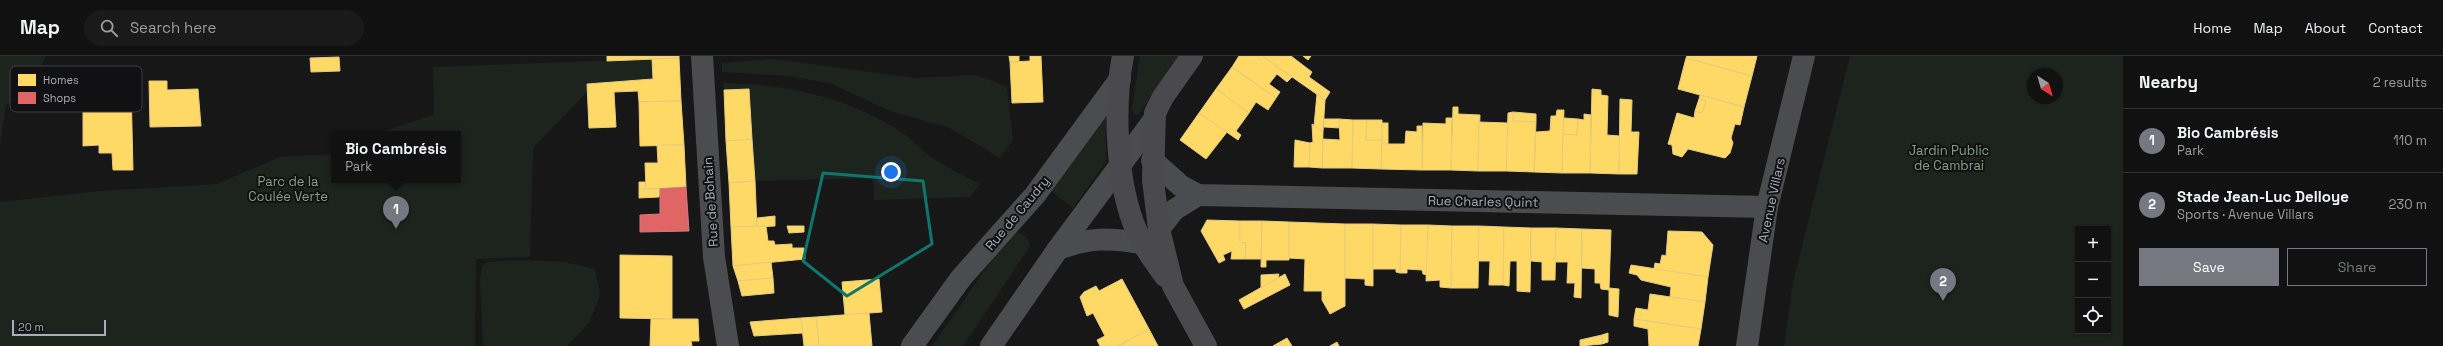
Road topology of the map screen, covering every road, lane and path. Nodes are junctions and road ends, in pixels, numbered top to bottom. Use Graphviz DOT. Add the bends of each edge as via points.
graph roads {
  1 [pos="702,56"];
  2 [pos="1123,56"];
  3 [pos="1192,56"];
  4 [pos="1804,56"];
  5 [pos="1120,79"];
  6 [pos="1153,121"];
  7 [pos="1152,160"];
  8 [pos="1120,164"];
  9 [pos="1198,195"];
  10 [pos="1767,207"];
  11 [pos="1159,229"];
  12 [pos="1142,243"];
  13 [pos="1058,249"];
  14 [pos="1173,286"];
  15 [pos="728,346"];
  16 [pos="912,346"];
  17 [pos="991,346"];
  18 [pos="1206,346"];
  19 [pos="1747,346"];
  1 -- 15 [label="street, Rue de Bohain" via="714,257"];
  2 -- 5 [label="main road, Rue de Caudry"];
  3 -- 6 [label="main road" via="1163,97"];
  4 -- 10 [label="street, Avenue Villars"];
  5 -- 8 [label="main road, Rue de Caudry"];
  5 -- 16 [label="street, Rue de Caudry" via="1035,195 961,278"];
  6 -- 7 [label="main road"];
  6 -- 8 [label="street"];
  7 -- 9 [label="street, Rue Charles Quint" via="1180,186"];
  7 -- 11 [label="main road"];
  8 -- 12 [label="main road, Rue de Caudry" via="1127,202"];
  8 -- 13 [label="street"];
  9 -- 10 [label="street, Rue Charles Quint"];
  9 -- 11 [label="street" via="1174,210"];
  10 -- 19 [label="street, Avenue Villars"];
  11 -- 14 [label="main road"];
  12 -- 13 [label="street" via="1102,238 1080,241"];
  12 -- 14 [label="main road, Rue de Caudry"];
  13 -- 17 [label="street"];
  14 -- 18 [label="main road"];
}
